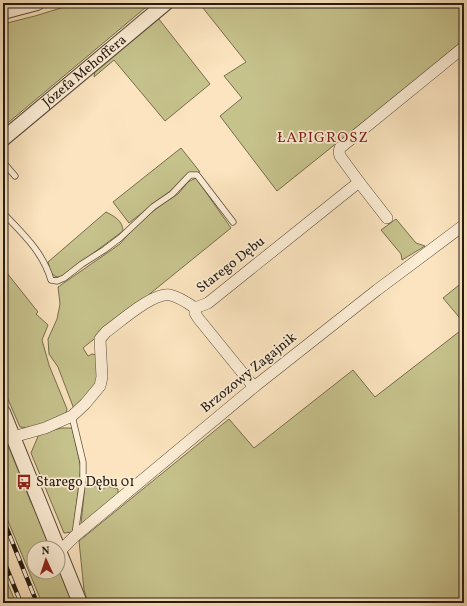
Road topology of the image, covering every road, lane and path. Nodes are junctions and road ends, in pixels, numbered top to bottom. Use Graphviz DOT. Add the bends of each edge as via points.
graph roads {
  1 [pos="37,3"];
  2 [pos="166,3"];
  3 [pos="3,12"];
  4 [pos="464,47"];
  5 [pos="3,139"];
  6 [pos="3,162"];
  7 [pos="15,176"];
  8 [pos="358,182"];
  9 [pos="3,213"];
  10 [pos="387,218"];
  11 [pos="233,222"];
  12 [pos="464,225"];
  13 [pos="195,308"];
  14 [pos="254,387"];
  15 [pos="3,412"];
  16 [pos="72,416"];
  17 [pos="13,437"];
  18 [pos="75,536"];
  19 [pos="55,540"];
  20 [pos="66,545"];
  21 [pos="66,567"];
  22 [pos="80,603"];
  1 -- 3 [label="street"];
  2 -- 5 [label="street, Józefa Mehoffera"];
  4 -- 8 [label="street" via="340,148 340,156"];
  6 -- 7 [label="lane"];
  8 -- 10 [label="street"];
  8 -- 13 [label="street, Starego Dębu" via="208,303"];
  9 -- 11 [label="lane" via="39,253 51,280 57,281 120,238 153,207 172,194 190,175 197,175"];
  12 -- 14 [label="street, Brzozowy Zagajnik"];
  13 -- 14 [label="street" via="198,318"];
  13 -- 16 [label="street, Starego Dębu" via="183,300 160,295 150,299 106,332 100,339 100,386"];
  14 -- 18 [label="street, Brzozowy Zagajnik"];
  15 -- 17 [label="street"];
  16 -- 17 [label="street, Starego Dębu" via="45,428"];
  16 -- 18 [label="lane" via="83,462"];
  17 -- 19 [label="street"];
  18 -- 20 [label="street, Brzozowy Zagajnik"];
  21 -- 22 [label="street"];
}
